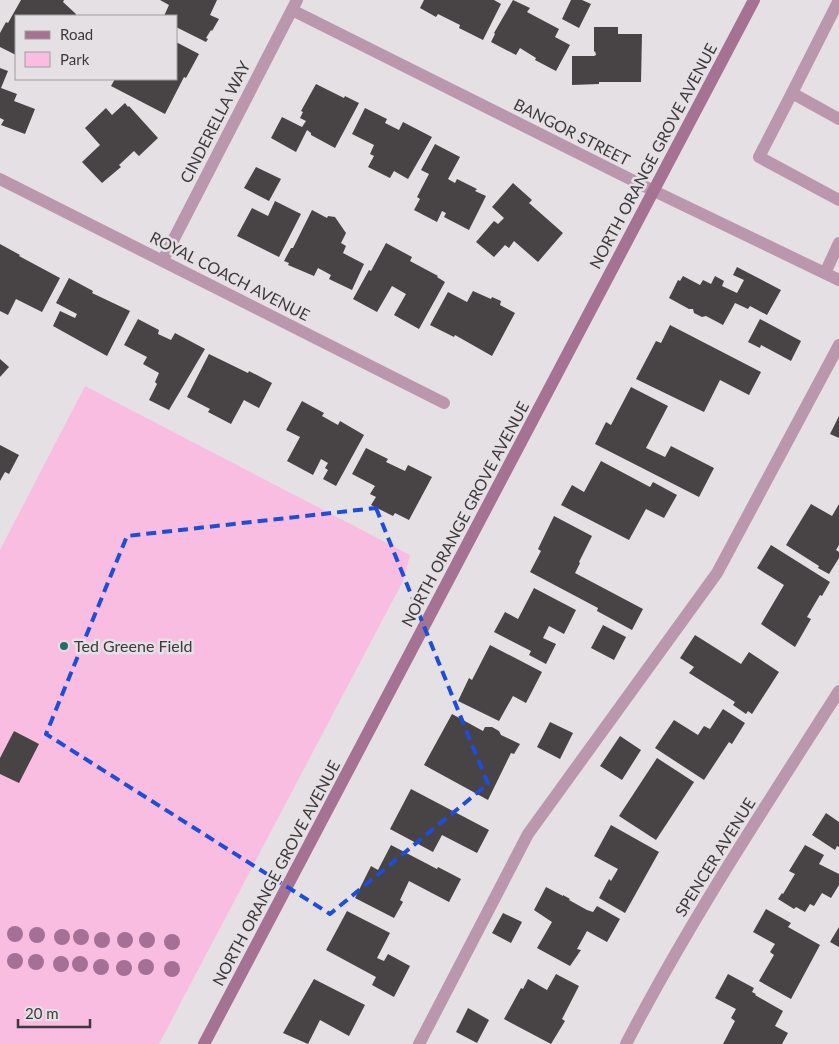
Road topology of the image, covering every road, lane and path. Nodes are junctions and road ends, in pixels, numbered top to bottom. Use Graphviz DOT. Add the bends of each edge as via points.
graph roads {
  1 [pos="754,0"];
  2 [pos="839,0"];
  3 [pos="294,5"];
  4 [pos="792,93"];
  5 [pos="839,119"];
  6 [pos="0,179"];
  7 [pos="652,190"];
  8 [pos="839,200"];
  9 [pos="839,243"];
  10 [pos="163,260"];
  11 [pos="824,273"];
  12 [pos="839,280"];
  13 [pos="839,344"];
  14 [pos="444,404"];
  15 [pos="839,691"];
  16 [pos="204,1044"];
  17 [pos="420,1044"];
  18 [pos="626,1044"];
  1 -- 7 [label="main road, NORTH ORANGE GROVE AVENUE"];
  2 -- 4 [label="street"];
  3 -- 7 [label="street, BANGOR STREET"];
  3 -- 10 [label="street, CINDERELLA WAY"];
  4 -- 5 [label="street"];
  4 -- 8 [label="street" via="759,157"];
  6 -- 10 [label="street, ROYAL COACH AVENUE"];
  7 -- 11 [label="street, BANGOR STREET"];
  7 -- 16 [label="main road, NORTH ORANGE GROVE AVENUE"];
  9 -- 11 [label="street"];
  10 -- 14 [label="street, ROYAL COACH AVENUE"];
  11 -- 12 [label="street, BANGOR STREET"];
  13 -- 17 [label="street" via="717,572 528,834"];
  15 -- 18 [label="street, SPENCER AVENUE" via="726,867 659,980"];
}
